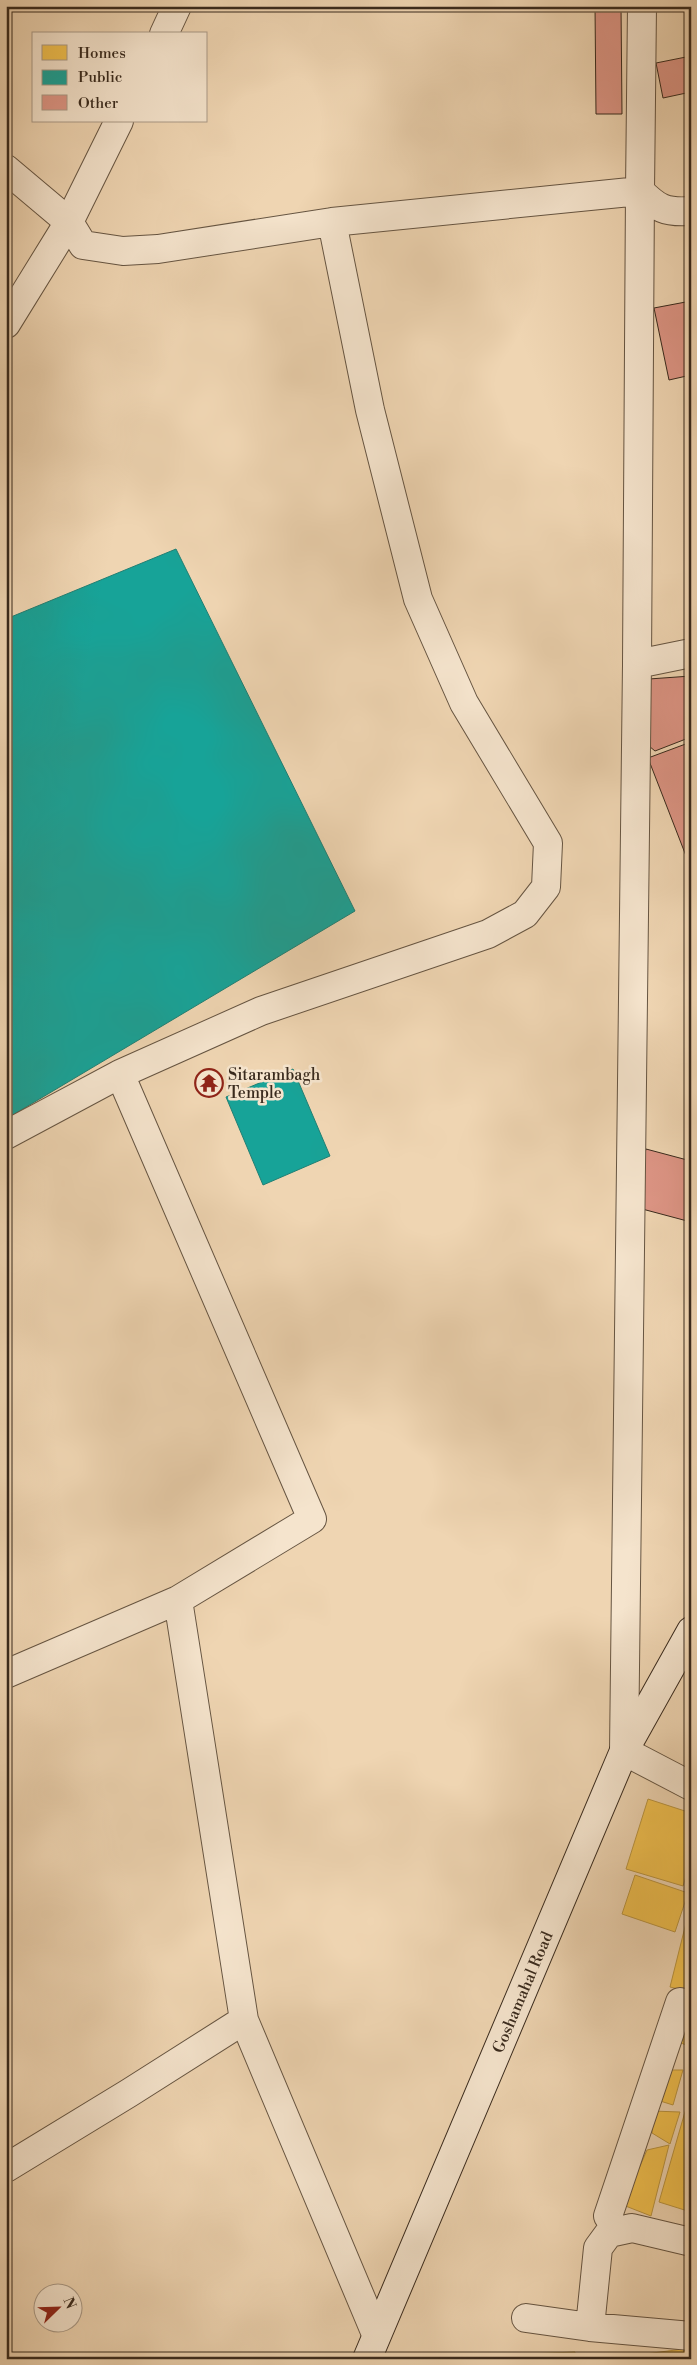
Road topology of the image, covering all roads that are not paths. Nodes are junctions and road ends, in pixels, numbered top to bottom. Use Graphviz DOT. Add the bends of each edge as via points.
graph roads {
  1 [pos="177,6"];
  2 [pos="642,6"];
  3 [pos="165,32"];
  4 [pos="119,122"];
  5 [pos="6,170"];
  6 [pos="640,191"];
  7 [pos="691,210"];
  8 [pos="69,222"];
  9 [pos="332,222"];
  10 [pos="6,324"];
  11 [pos="691,652"];
  12 [pos="637,664"];
  13 [pos="120,1074"];
  14 [pos="6,1136"];
  15 [pos="178,1600"];
  16 [pos="691,1631"];
  17 [pos="6,1674"];
  18 [pos="624,1751"];
  19 [pos="691,1786"];
  20 [pos="691,2006"];
  21 [pos="244,2020"];
  22 [pos="6,2168"];
  23 [pos="608,2216"];
  24 [pos="691,2242"];
  25 [pos="526,2318"];
  26 [pos="590,2327"];
  27 [pos="691,2336"];
  28 [pos="372,2347"];
  1 -- 3 [label="street"];
  2 -- 6 [label="street"];
  4 -- 8 [label="street"];
  5 -- 8 [label="street"];
  6 -- 7 [label="street" via="656,206"];
  6 -- 9 [label="street"];
  6 -- 12 [label="street"];
  8 -- 9 [label="street" via="83,245 123,252"];
  8 -- 10 [label="street"];
  9 -- 13 [label="street" via="370,410 418,599 464,703 548,843 546,887 524,914 488,934 261,1011"];
  11 -- 12 [label="street"];
  12 -- 18 [label="street"];
  13 -- 14 [label="street"];
  13 -- 15 [label="street" via="312,1519"];
  15 -- 17 [label="street"];
  15 -- 21 [label="street"];
  16 -- 18 [label="street, Goshamahal Road"];
  18 -- 19 [label="street"];
  18 -- 28 [label="street, Goshamahal Road"];
  20 -- 23 [label="street" via="680,2002"];
  21 -- 22 [label="street"];
  21 -- 28 [label="street"];
  24 -- 26 [label="street" via="632,2228 608,2233 598,2248"];
  25 -- 26 [label="street"];
  26 -- 27 [label="street"];
}
